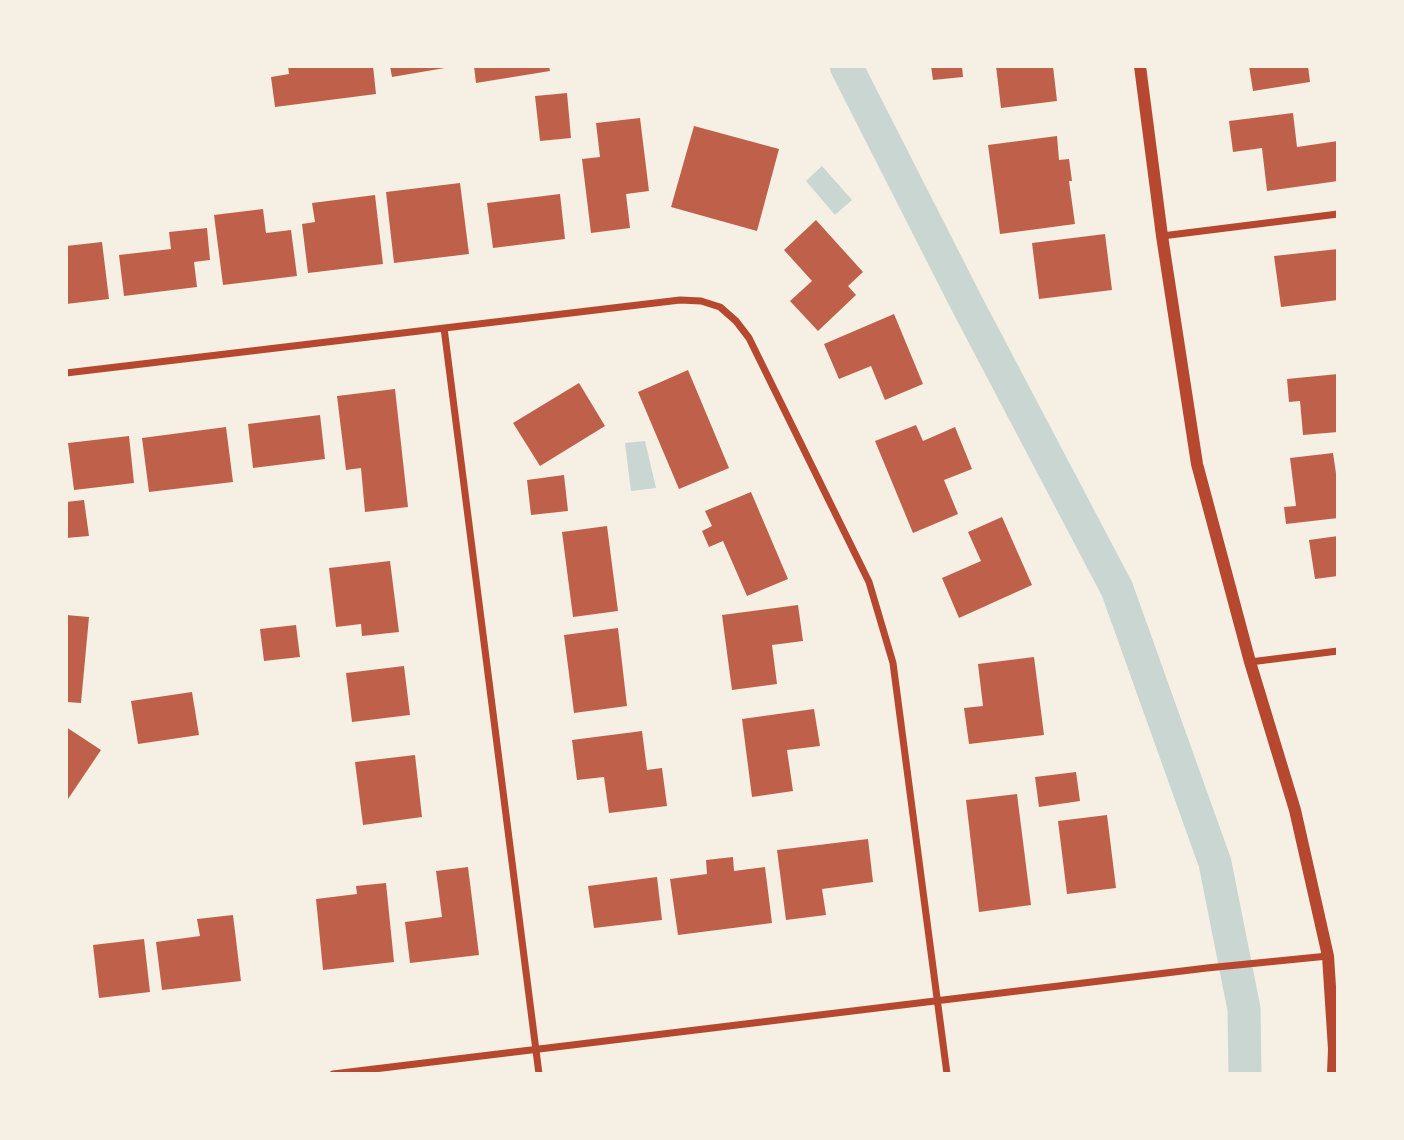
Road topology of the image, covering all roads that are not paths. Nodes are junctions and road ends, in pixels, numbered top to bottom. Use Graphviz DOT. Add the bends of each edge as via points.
graph roads {
  1 [pos="1140,66"];
  2 [pos="1338,214"];
  3 [pos="1162,236"];
  4 [pos="443,328"];
  5 [pos="66,373"];
  6 [pos="1338,651"];
  7 [pos="1250,662"];
  8 [pos="1328,956"];
  9 [pos="938,1001"];
  10 [pos="536,1049"];
  11 [pos="333,1073"];
  12 [pos="539,1073"];
  13 [pos="947,1073"];
  14 [pos="1333,1073"];
  1 -- 3 [label="street"];
  2 -- 3 [label="street"];
  3 -- 7 [label="street" via="1197,464"];
  4 -- 5 [label="street"];
  4 -- 9 [label="street" via="680,300 720,307 749,338 869,582 893,663"];
  4 -- 10 [label="street"];
  6 -- 7 [label="street"];
  7 -- 8 [label="street" via="1295,810"];
  8 -- 9 [label="street"];
  8 -- 14 [label="street"];
  9 -- 10 [label="street"];
  9 -- 13 [label="street"];
  10 -- 11 [label="street"];
  10 -- 12 [label="street"];
}
